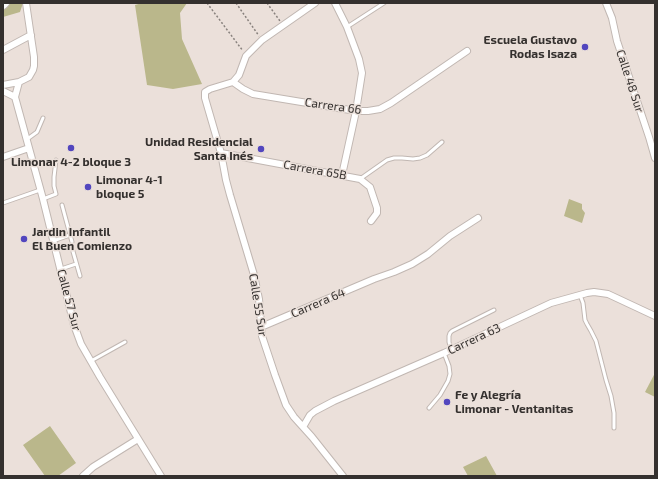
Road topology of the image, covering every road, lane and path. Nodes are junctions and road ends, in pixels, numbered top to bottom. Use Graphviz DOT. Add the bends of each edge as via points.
graph roads {
  1 [pos="5,3"];
  2 [pos="26,3"];
  3 [pos="207,3"];
  4 [pos="236,3"];
  5 [pos="267,3"];
  6 [pos="315,3"];
  7 [pos="335,3"];
  8 [pos="384,3"];
  9 [pos="606,3"];
  10 [pos="3,5"];
  11 [pos="282,25"];
  12 [pos="347,27"];
  13 [pos="31,35"];
  14 [pos="262,40"];
  15 [pos="3,50"];
  16 [pos="467,51"];
  17 [pos="246,56"];
  18 [pos="19,82"];
  19 [pos="233,82"];
  20 [pos="3,85"];
  21 [pos="3,91"];
  22 [pos="15,97"];
  23 [pos="356,110"];
  24 [pos="43,118"];
  25 [pos="26,140"];
  26 [pos="442,142"];
  27 [pos="29,148"];
  28 [pos="221,153"];
  29 [pos="3,157"];
  30 [pos="655,158"];
  31 [pos="56,160"];
  32 [pos="342,175"];
  33 [pos="360,179"];
  34 [pos="40,190"];
  35 [pos="43,199"];
  36 [pos="3,202"];
  37 [pos="62,205"];
  38 [pos="478,218"];
  39 [pos="371,221"];
  40 [pos="70,235"];
  41 [pos="53,241"];
  42 [pos="72,242"];
  43 [pos="72,248"];
  44 [pos="76,264"];
  45 [pos="61,269"];
  46 [pos="80,276"];
  47 [pos="580,295"];
  48 [pos="494,310"];
  49 [pos="655,316"];
  50 [pos="261,327"];
  51 [pos="124,342"];
  52 [pos="451,350"];
  53 [pos="444,353"];
  54 [pos="91,361"];
  55 [pos="429,408"];
  56 [pos="303,427"];
  57 [pos="614,428"];
  58 [pos="138,439"];
  59 [pos="83,476"];
  60 [pos="161,476"];
  61 [pos="343,476"];
  1 -- 10 [label="street"];
  2 -- 13 [label="street"];
  3 -- 17 [label="path"];
  4 -- 14 [label="path"];
  5 -- 11 [label="path"];
  6 -- 11 [label="street"];
  7 -- 12 [label="street"];
  8 -- 12 [label="lane"];
  9 -- 30 [label="street, Calle 48 Sur"];
  11 -- 14 [label="street"];
  12 -- 23 [label="street" via="362,73"];
  13 -- 15 [label="street"];
  13 -- 18 [label="street" via="34,66 32,74"];
  14 -- 17 [label="street"];
  16 -- 23 [label="street, Carrera 66" via="391,104 380,109"];
  17 -- 19 [label="street"];
  18 -- 20 [label="street"];
  18 -- 22 [label="street, Calle 57 Sur"];
  19 -- 23 [label="street, Carrera 66" via="253,94"];
  19 -- 28 [label="street, Calle 55 Sur" via="205,92"];
  21 -- 22 [label="street"];
  22 -- 25 [label="street, Calle 57 Sur"];
  23 -- 32 [label="street"];
  24 -- 25 [label="lane" via="37,132"];
  25 -- 27 [label="street, Calle 57 Sur"];
  26 -- 33 [label="lane" via="427,156 387,160"];
  27 -- 29 [label="street"];
  27 -- 34 [label="street, Calle 57 Sur"];
  28 -- 32 [label="street, Carrera 65B"];
  28 -- 50 [label="street, Calle 55 Sur" via="259,299"];
  31 -- 35 [label="lane" via="56,194"];
  32 -- 33 [label="street, Carrera 65B"];
  33 -- 39 [label="street, Carrera 65B" via="370,187 377,208 377,213"];
  34 -- 35 [label="street, Calle 57 Sur"];
  34 -- 36 [label="lane"];
  35 -- 41 [label="street, Calle 57 Sur"];
  37 -- 40 [label="lane"];
  38 -- 50 [label="street, Carrera 64" via="412,264"];
  40 -- 41 [label="lane"];
  40 -- 42 [label="lane"];
  41 -- 45 [label="street, Calle 57 Sur"];
  43 -- 44 [label="lane"];
  44 -- 45 [label="lane"];
  44 -- 46 [label="lane"];
  45 -- 54 [label="street, Calle 57 Sur" via="74,325"];
  47 -- 49 [label="street, Carrera 63" via="594,292 608,294"];
  47 -- 52 [label="street, Carrera 63" via="551,303"];
  47 -- 57 [label="lane" via="585,320 596,341 611,396"];
  48 -- 52 [label="lane" via="452,331 449,336"];
  50 -- 56 [label="street, Calle 55 Sur" via="268,356 286,405"];
  51 -- 54 [label="lane"];
  52 -- 53 [label="street, Carrera 63"];
  53 -- 55 [label="lane" via="450,374 440,394"];
  53 -- 56 [label="street, Carrera 63" via="315,411"];
  54 -- 58 [label="street, Calle 57 Sur"];
  56 -- 61 [label="street, Calle 55 Sur"];
  58 -- 59 [label="street" via="93,466"];
  58 -- 60 [label="street, Calle 57 Sur"];
}
